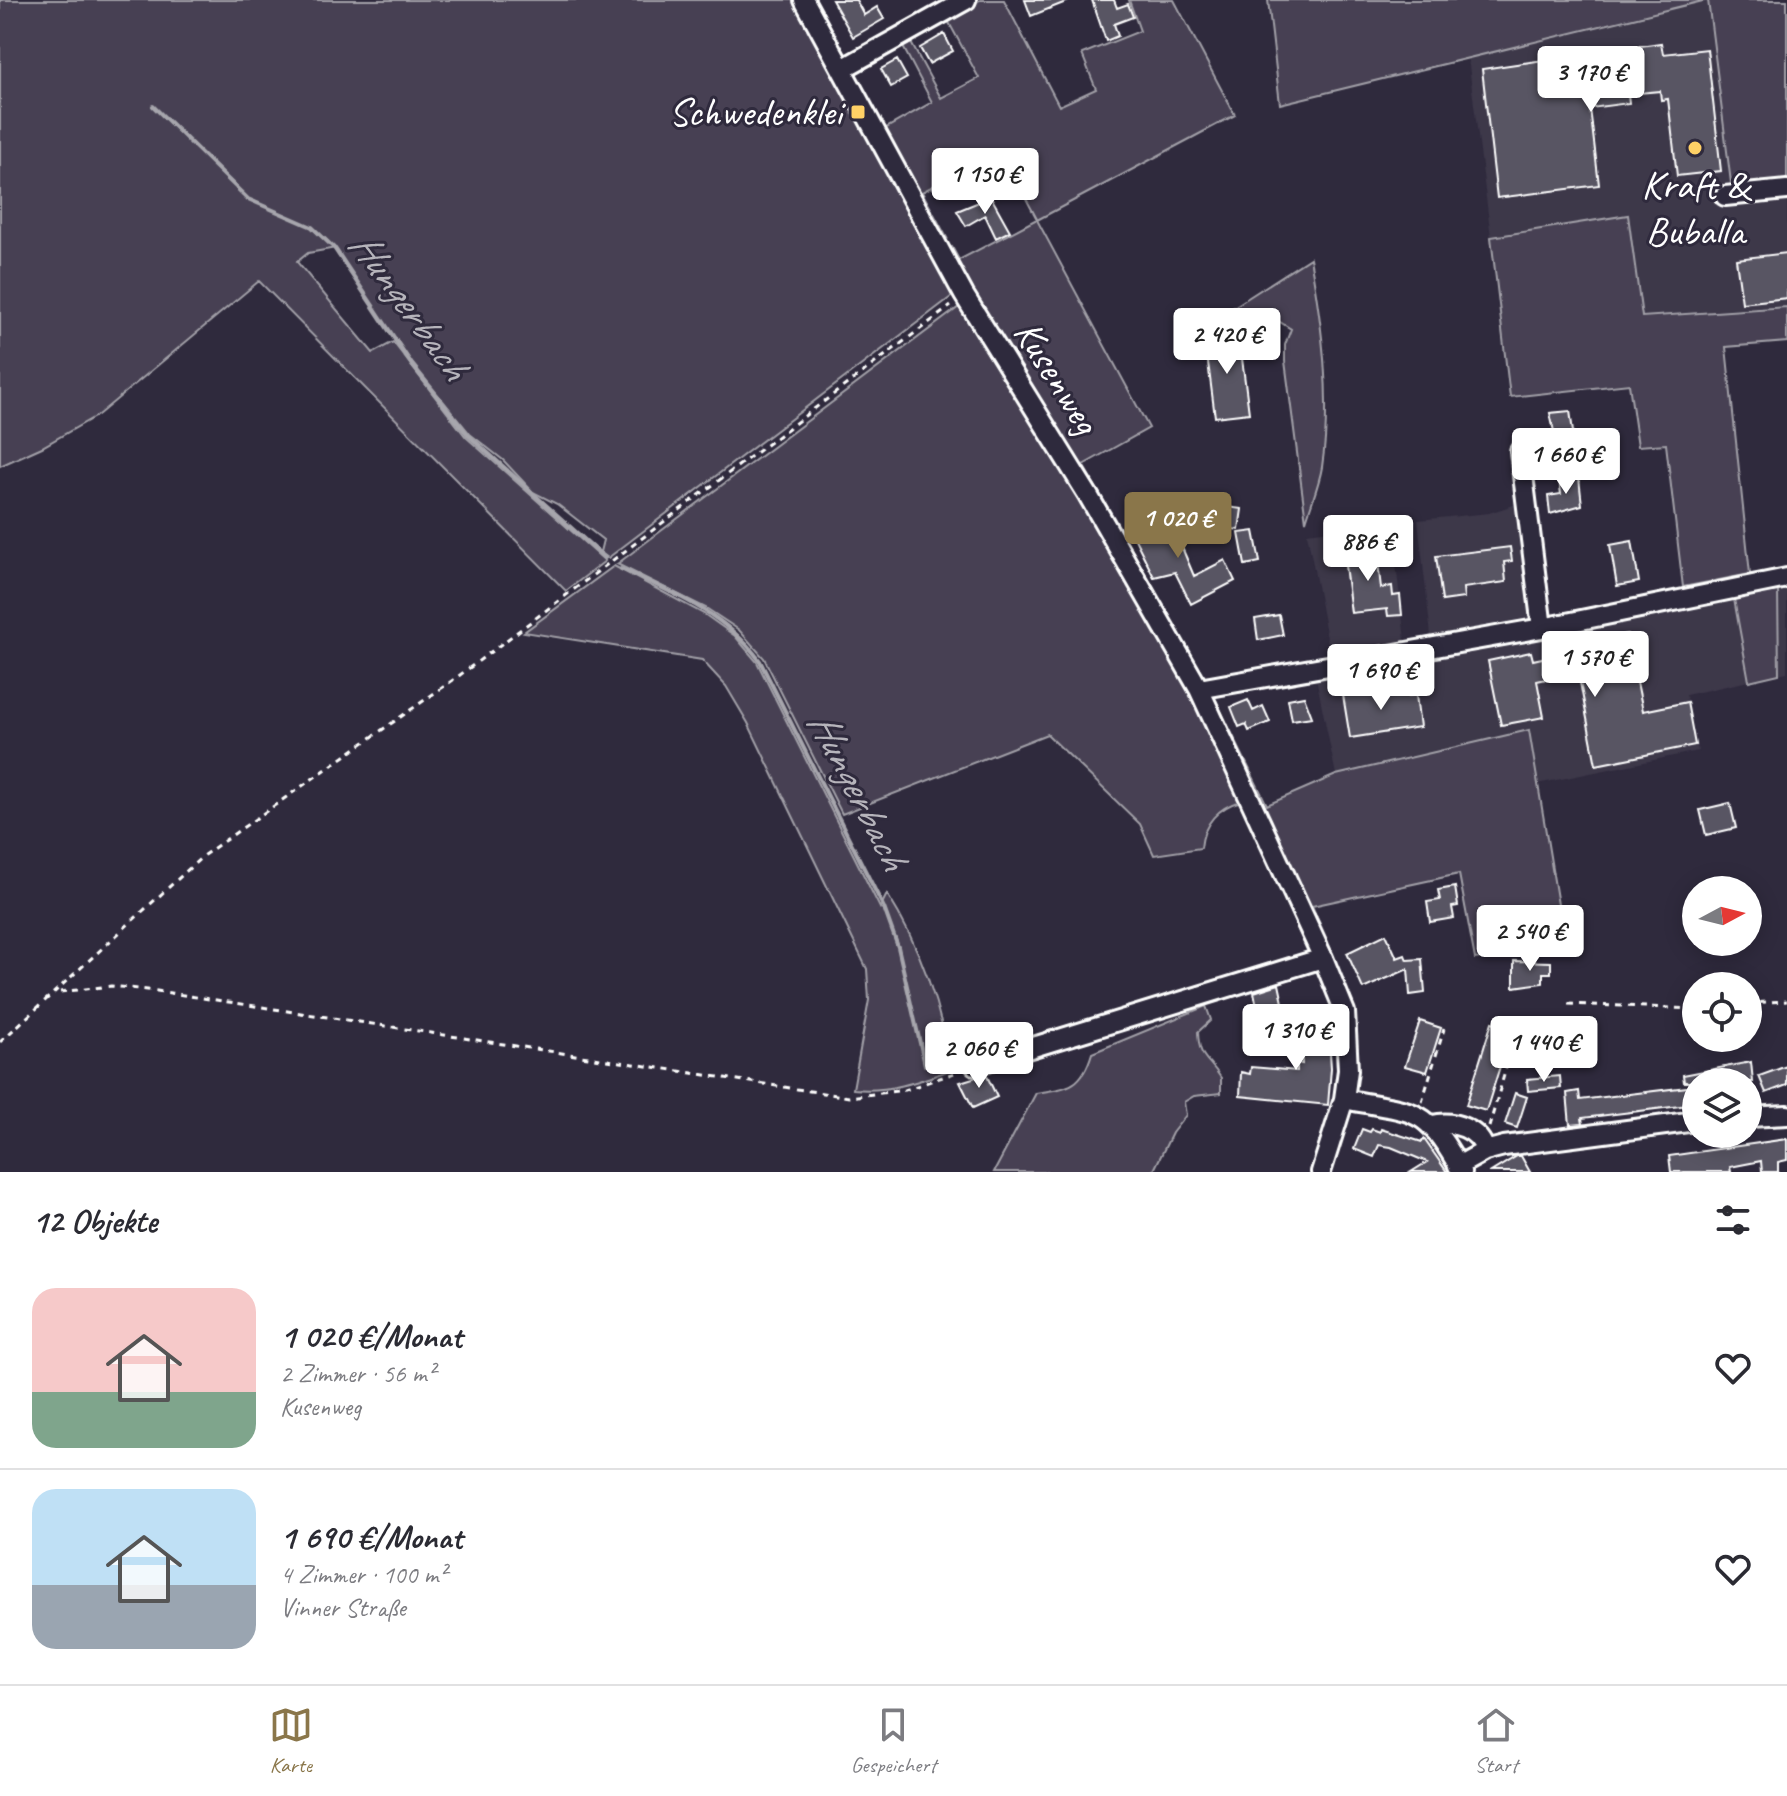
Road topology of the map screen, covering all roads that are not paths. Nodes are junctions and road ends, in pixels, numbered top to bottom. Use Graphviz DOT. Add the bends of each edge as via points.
graph roads {
  1 [pos="804,0"];
  2 [pos="966,0"];
  3 [pos="842,69"];
  4 [pos="1787,190"];
  5 [pos="1725,196"];
  6 [pos="1520,451"];
  7 [pos="1787,578"];
  8 [pos="1542,628"];
  9 [pos="1199,689"];
  10 [pos="1323,958"];
  11 [pos="975,1065"];
  12 [pos="1344,1099"];
  13 [pos="1787,1115"];
  14 [pos="1762,1116"];
  15 [pos="1682,1123"];
  16 [pos="1433,1125"];
  17 [pos="1485,1151"];
  18 [pos="1460,1169"];
  19 [pos="1321,1172"];
  1 -- 3 [label="street, Kusenweg"];
  2 -- 3 [label="street"];
  3 -- 9 [label="street, Kusenweg" via="964,295 1088,495"];
  4 -- 5 [label="street"];
  6 -- 8 [label="street"];
  7 -- 8 [label="street"];
  8 -- 9 [label="street"];
  9 -- 10 [label="street, Kusenweg"];
  10 -- 11 [label="street"];
  10 -- 12 [label="street, Kusenweg" via="1345,1012"];
  12 -- 16 [label="street" via="1417,1114"];
  12 -- 19 [label="street, Kusenweg"];
  13 -- 14 [label="street"];
  15 -- 17 [label="street"];
  16 -- 17 [label="street" via="1450,1123 1470,1130"];
  16 -- 18 [label="street"];
  17 -- 18 [label="street"];
}
